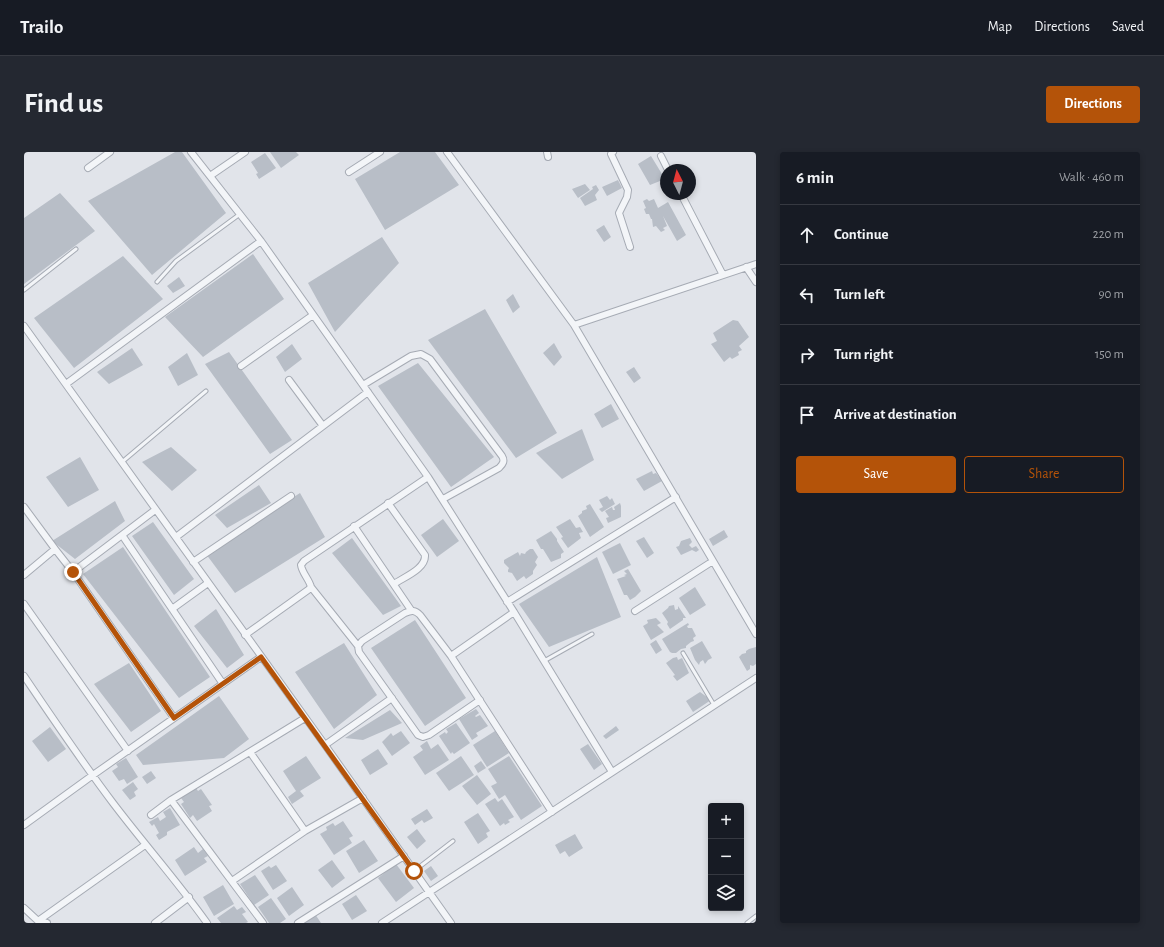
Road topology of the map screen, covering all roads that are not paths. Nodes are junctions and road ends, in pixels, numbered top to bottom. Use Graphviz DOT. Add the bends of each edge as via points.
graph roads {
  1 [pos="110,152"];
  2 [pos="191,152"];
  3 [pos="245,152"];
  4 [pos="380,152"];
  5 [pos="448,152"];
  6 [pos="612,152"];
  7 [pos="661,156"];
  8 [pos="665,164"];
  9 [pos="88,168"];
  10 [pos="350,172"];
  11 [pos="210,176"];
  12 [pos="684,200"];
  13 [pos="240,214"];
  14 [pos="261,241"];
  15 [pos="630,247"];
  16 [pos="76,250"];
  17 [pos="756,264"];
  18 [pos="746,267"];
  19 [pos="723,275"];
  20 [pos="157,282"];
  21 [pos="756,282"];
  22 [pos="24,290"];
  23 [pos="313,315"];
  24 [pos="574,325"];
  25 [pos="24,326"];
  26 [pos="241,366"];
  27 [pos="289,380"];
  28 [pos="66,384"];
  29 [pos="363,385"];
  30 [pos="206,391"];
  31 [pos="368,392"];
  32 [pos="323,426"];
  33 [pos="122,462"];
  34 [pos="428,477"];
  35 [pos="291,496"];
  36 [pos="676,497"];
  37 [pos="443,499"];
  38 [pos="388,503"];
  39 [pos="24,507"];
  40 [pos="155,510"];
  41 [pos="354,526"];
  42 [pos="122,535"];
  43 [pos="176,537"];
  44 [pos="55,549"];
  45 [pos="713,561"];
  46 [pos="193,562"];
  47 [pos="73,572"];
  48 [pos="24,575"];
  49 [pos="208,583"];
  50 [pos="394,584"];
  51 [pos="310,587"];
  52 [pos="507,602"];
  53 [pos="24,604"];
  54 [pos="172,609"];
  55 [pos="412,610"];
  56 [pos="634,611"];
  57 [pos="514,612"];
  58 [pos="592,634"];
  59 [pos="756,634"];
  60 [pos="245,635"];
  61 [pos="358,646"];
  62 [pos="683,653"];
  63 [pos="451,656"];
  64 [pos="261,657"];
  65 [pos="544,661"];
  66 [pos="24,676"];
  67 [pos="756,678"];
  68 [pos="223,684"];
  69 [pos="392,698"];
  70 [pos="480,700"];
  71 [pos="714,705"];
  72 [pos="174,718"];
  73 [pos="305,718"];
  74 [pos="325,745"];
  75 [pos="128,751"];
  76 [pos="250,752"];
  77 [pos="612,772"];
  78 [pos="93,775"];
  79 [pos="363,798"];
  80 [pos="171,800"];
  81 [pos="552,812"];
  82 [pos="152,815"];
  83 [pos="24,825"];
  84 [pos="305,831"];
  85 [pos="453,841"];
  86 [pos="145,845"];
  87 [pos="404,856"];
  88 [pos="414,871"];
  89 [pos="232,881"];
  90 [pos="430,892"];
  91 [pos="189,897"];
  92 [pos="24,908"];
  93 [pos="756,916"];
  94 [pos="38,921"];
  95 [pos="47,923"];
  96 [pos="155,923"];
  97 [pos="207,923"];
  98 [pos="263,923"];
  99 [pos="298,923"];
  100 [pos="382,923"];
  101 [pos="451,923"];
  102 [pos="747,923"];
  1 -- 9 [label="street"];
  2 -- 11 [label="street"];
  3 -- 11 [label="street"];
  4 -- 10 [label="street"];
  5 -- 24 [label="street"];
  6 -- 15 [label="street" via="628,190 620,213"];
  7 -- 8 [label="street"];
  11 -- 13 [label="street"];
  12 -- 19 [label="street"];
  13 -- 14 [label="street"];
  13 -- 20 [label="lane" via="176,261"];
  14 -- 23 [label="street"];
  14 -- 28 [label="street"];
  16 -- 22 [label="lane"];
  17 -- 18 [label="street"];
  18 -- 19 [label="street"];
  18 -- 21 [label="street"];
  19 -- 24 [label="street"];
  23 -- 26 [label="street"];
  23 -- 29 [label="street"];
  24 -- 36 [label="street"];
  25 -- 28 [label="street"];
  27 -- 32 [label="street"];
  28 -- 33 [label="street"];
  29 -- 31 [label="street"];
  29 -- 37 [label="street" via="412,356 426,356 502,456 503,464 499,468"];
  30 -- 33 [label="lane"];
  31 -- 32 [label="street"];
  31 -- 34 [label="street"];
  32 -- 43 [label="street"];
  33 -- 40 [label="street"];
  34 -- 37 [label="street"];
  34 -- 38 [label="street"];
  35 -- 46 [label="street"];
  36 -- 45 [label="street"];
  36 -- 52 [label="street"];
  37 -- 52 [label="street"];
  38 -- 41 [label="street"];
  38 -- 50 [label="street" via="425,555 422,565"];
  39 -- 44 [label="street"];
  40 -- 42 [label="street"];
  40 -- 43 [label="street"];
  41 -- 50 [label="street"];
  41 -- 51 [label="street" via="301,565"];
  42 -- 47 [label="street"];
  42 -- 54 [label="street"];
  43 -- 46 [label="street"];
  44 -- 47 [label="street"];
  44 -- 48 [label="street"];
  45 -- 56 [label="street"];
  45 -- 59 [label="street"];
  46 -- 49 [label="street"];
  47 -- 72 [label="street"];
  49 -- 54 [label="street"];
  49 -- 60 [label="street"];
  50 -- 55 [label="street"];
  51 -- 60 [label="street"];
  51 -- 61 [label="street"];
  52 -- 57 [label="street"];
  53 -- 75 [label="street"];
  54 -- 68 [label="street"];
  55 -- 61 [label="street"];
  55 -- 63 [label="street" via="420,615"];
  57 -- 63 [label="street"];
  57 -- 65 [label="street"];
  58 -- 65 [label="lane"];
  60 -- 64 [label="street"];
  61 -- 69 [label="street" via="359,652"];
  62 -- 71 [label="lane"];
  63 -- 70 [label="street"];
  64 -- 68 [label="street"];
  64 -- 73 [label="street"];
  65 -- 77 [label="street"];
  66 -- 78 [label="street"];
  67 -- 71 [label="street"];
  68 -- 72 [label="street"];
  69 -- 70 [label="street" via="418,735 423,737"];
  69 -- 74 [label="street"];
  70 -- 81 [label="street"];
  71 -- 77 [label="street"];
  72 -- 75 [label="street"];
  73 -- 74 [label="street"];
  73 -- 76 [label="street"];
  74 -- 79 [label="street"];
  75 -- 78 [label="street"];
  76 -- 80 [label="street"];
  76 -- 84 [label="street"];
  77 -- 81 [label="street"];
  78 -- 83 [label="street"];
  78 -- 86 [label="street"];
  79 -- 84 [label="street"];
  79 -- 87 [label="street"];
  80 -- 82 [label="street"];
  80 -- 89 [label="street"];
  81 -- 90 [label="street"];
  84 -- 89 [label="street"];
  85 -- 88 [label="lane"];
  86 -- 91 [label="street"];
  86 -- 94 [label="street"];
  87 -- 88 [label="street"];
  87 -- 99 [label="street"];
  88 -- 90 [label="street"];
  89 -- 98 [label="street"];
  90 -- 100 [label="street"];
  90 -- 101 [label="street"];
  91 -- 96 [label="street"];
  91 -- 97 [label="street"];
  92 -- 94 [label="street"];
  93 -- 102 [label="lane"];
  94 -- 95 [label="street"];
}
